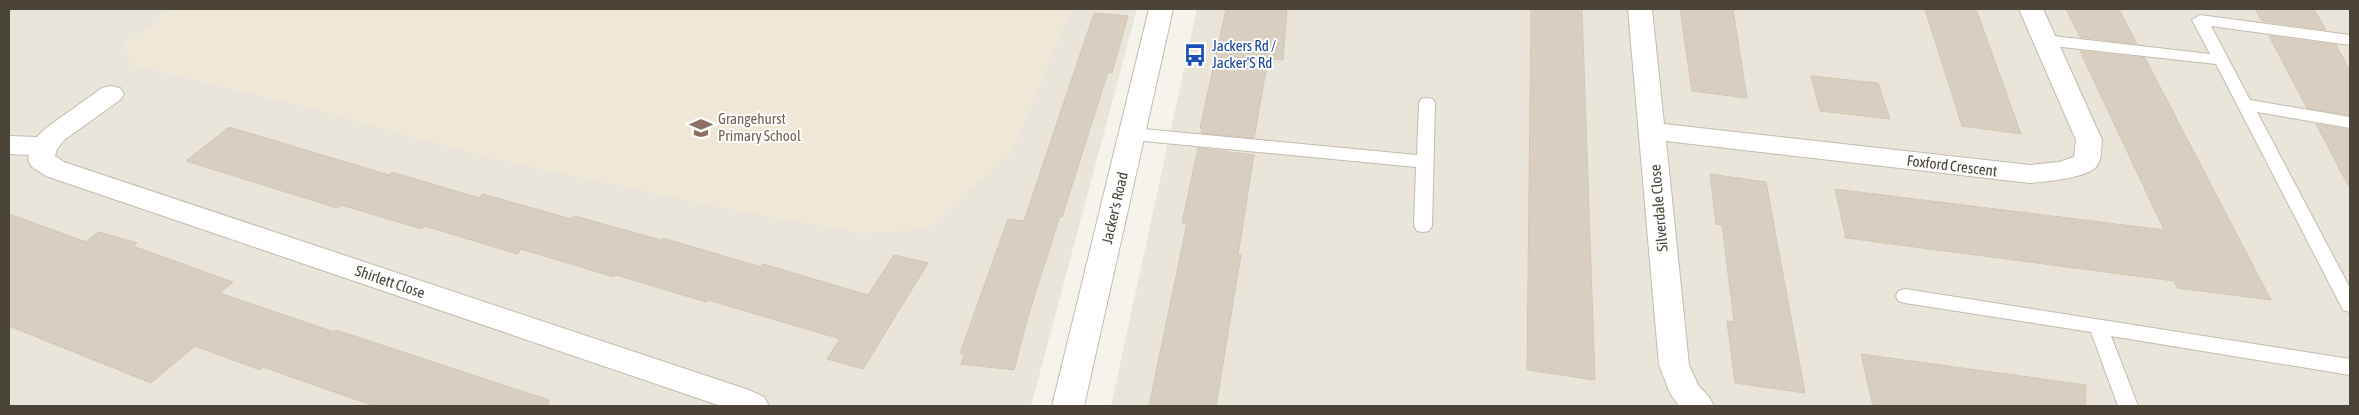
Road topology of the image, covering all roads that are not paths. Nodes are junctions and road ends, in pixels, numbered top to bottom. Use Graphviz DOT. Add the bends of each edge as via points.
graph roads {
  1 [pos="1161,9"];
  2 [pos="1640,9"];
  3 [pos="2031,9"];
  4 [pos="2044,40"];
  5 [pos="2350,40"];
  6 [pos="2221,60"];
  7 [pos="111,94"];
  8 [pos="1428,103"];
  9 [pos="2245,105"];
  10 [pos="2350,122"];
  11 [pos="1652,131"];
  12 [pos="1133,134"];
  13 [pos="9,145"];
  14 [pos="44,146"];
  15 [pos="1425,162"];
  16 [pos="1423,226"];
  17 [pos="1905,296"];
  18 [pos="2350,305"];
  19 [pos="2098,326"];
  20 [pos="2350,367"];
  21 [pos="1691,405"];
  22 [pos="754,406"];
  23 [pos="1068,406"];
  24 [pos="2128,406"];
  1 -- 12 [label="street, Jacker's Road"];
  2 -- 11 [label="street, Silverdale Close"];
  3 -- 4 [label="street, Foxford Crescent"];
  4 -- 6 [label="lane"];
  4 -- 11 [label="street, Foxford Crescent" via="2089,140 2086,162 2061,171 2030,174"];
  5 -- 6 [label="lane" via="2200,20"];
  6 -- 9 [label="lane"];
  7 -- 14 [label="street" via="55,134"];
  8 -- 15 [label="lane"];
  9 -- 10 [label="lane"];
  9 -- 18 [label="lane"];
  11 -- 21 [label="street, Silverdale Close" via="1674,365"];
  12 -- 15 [label="lane"];
  12 -- 23 [label="street, Jacker's Road"];
  13 -- 14 [label="street"];
  14 -- 22 [label="street, Shirlett Close" via="41,160 55,169"];
  15 -- 16 [label="lane"];
  17 -- 19 [label="lane"];
  19 -- 20 [label="lane"];
  19 -- 24 [label="lane"];
}
